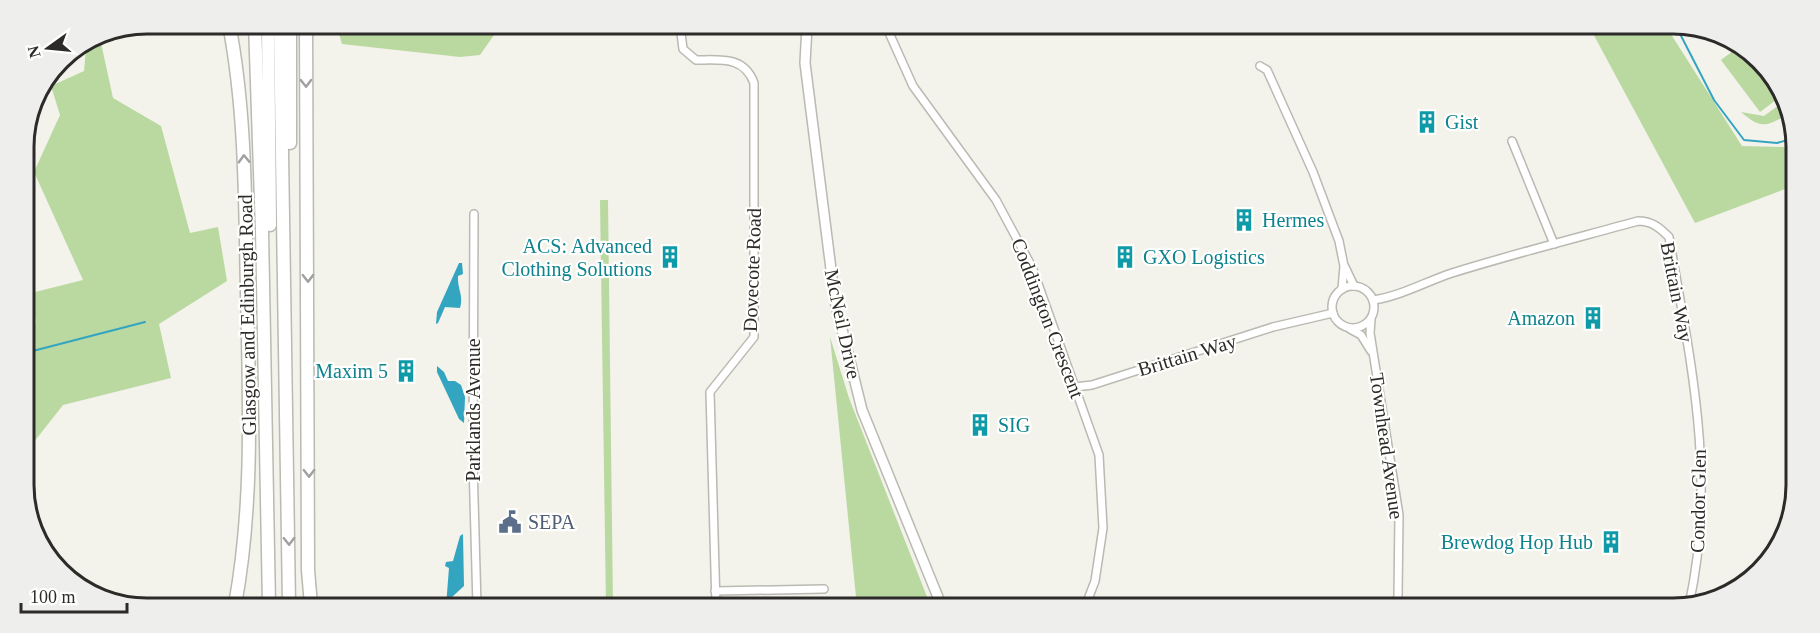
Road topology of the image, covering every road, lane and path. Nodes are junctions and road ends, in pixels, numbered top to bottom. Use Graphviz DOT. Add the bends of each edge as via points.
graph roads {
  1 [pos="230,35"];
  2 [pos="255,35"];
  3 [pos="268,35"];
  4 [pos="280,35"];
  5 [pos="290,35"];
  6 [pos="306,35"];
  7 [pos="681,35"];
  8 [pos="807,35"];
  9 [pos="890,35"];
  10 [pos="1260,66"];
  11 [pos="1512,141"];
  12 [pos="474,214"];
  13 [pos="1554,244"];
  14 [pos="1344,266"];
  15 [pos="1354,286"];
  16 [pos="1342,289"];
  17 [pos="1373,300"];
  18 [pos="1333,313"];
  19 [pos="1371,319"];
  20 [pos="1348,328"];
  21 [pos="1374,356"];
  22 [pos="1075,387"];
  23 [pos="1696,397"];
  24 [pos="287,398"];
  25 [pos="268,523"];
  26 [pos="824,589"];
  27 [pos="715,591"];
  28 [pos="1691,597"];
  29 [pos="236,598"];
  30 [pos="268,598"];
  31 [pos="289,598"];
  32 [pos="310,598"];
  33 [pos="477,598"];
  34 [pos="715,598"];
  35 [pos="938,598"];
  36 [pos="1088,598"];
  37 [pos="1398,598"];
  29 -- 1 [label="highway, Glasgow and Edinburgh Road, one-way" via="246,528 250,444 242,130"];
  2 -- 25 [label="highway"];
  3 -- 25 [label="highway"];
  4 -- 24 [label="highway"];
  5 -- 24 [label="highway"];
  6 -- 32 [label="highway, one-way"];
  7 -- 27 [label="street, Dovecote Road" via="683,49 696,60 730,60 743,65 754,83 754,337 710,392"];
  8 -- 35 [label="street, McNeil Drive" via="805,63 835,301 862,411"];
  9 -- 22 [label="street, Coddington Crescent" via="913,86 974,166 1017,235"];
  10 -- 14 [label="street" via="1267,70 1313,172"];
  11 -- 13 [label="street"];
  12 -- 33 [label="street, Parklands Avenue"];
  13 -- 17 [label="street, Brittain Way"];
  13 -- 23 [label="street, Brittain Way" via="1638,221 1648,221 1669,237"];
  14 -- 15 [label="street"];
  14 -- 16 [label="street"];
  15 -- 16 [label="street"];
  15 -- 17 [label="street" via="1366,290"];
  16 -- 18 [label="street" via="1334,298"];
  17 -- 19 [label="street"];
  18 -- 20 [label="street"];
  18 -- 22 [label="street, Brittain Way" via="1273,327 1092,385"];
  19 -- 20 [label="street" via="1361,327"];
  19 -- 21 [label="street, Townhead Avenue"];
  20 -- 21 [label="street, Townhead Avenue" via="1361,336"];
  21 -- 37 [label="street, Townhead Avenue" via="1400,515"];
  22 -- 36 [label="street, Coddington Crescent" via="1099,456 1104,528"];
  23 -- 28 [label="street, Condor Glen" via="1703,472"];
  24 -- 31 [label="highway, one-way"];
  25 -- 30 [label="highway"];
  26 -- 27 [label="street"];
  27 -- 34 [label="street, Dovecote Road"];
}
